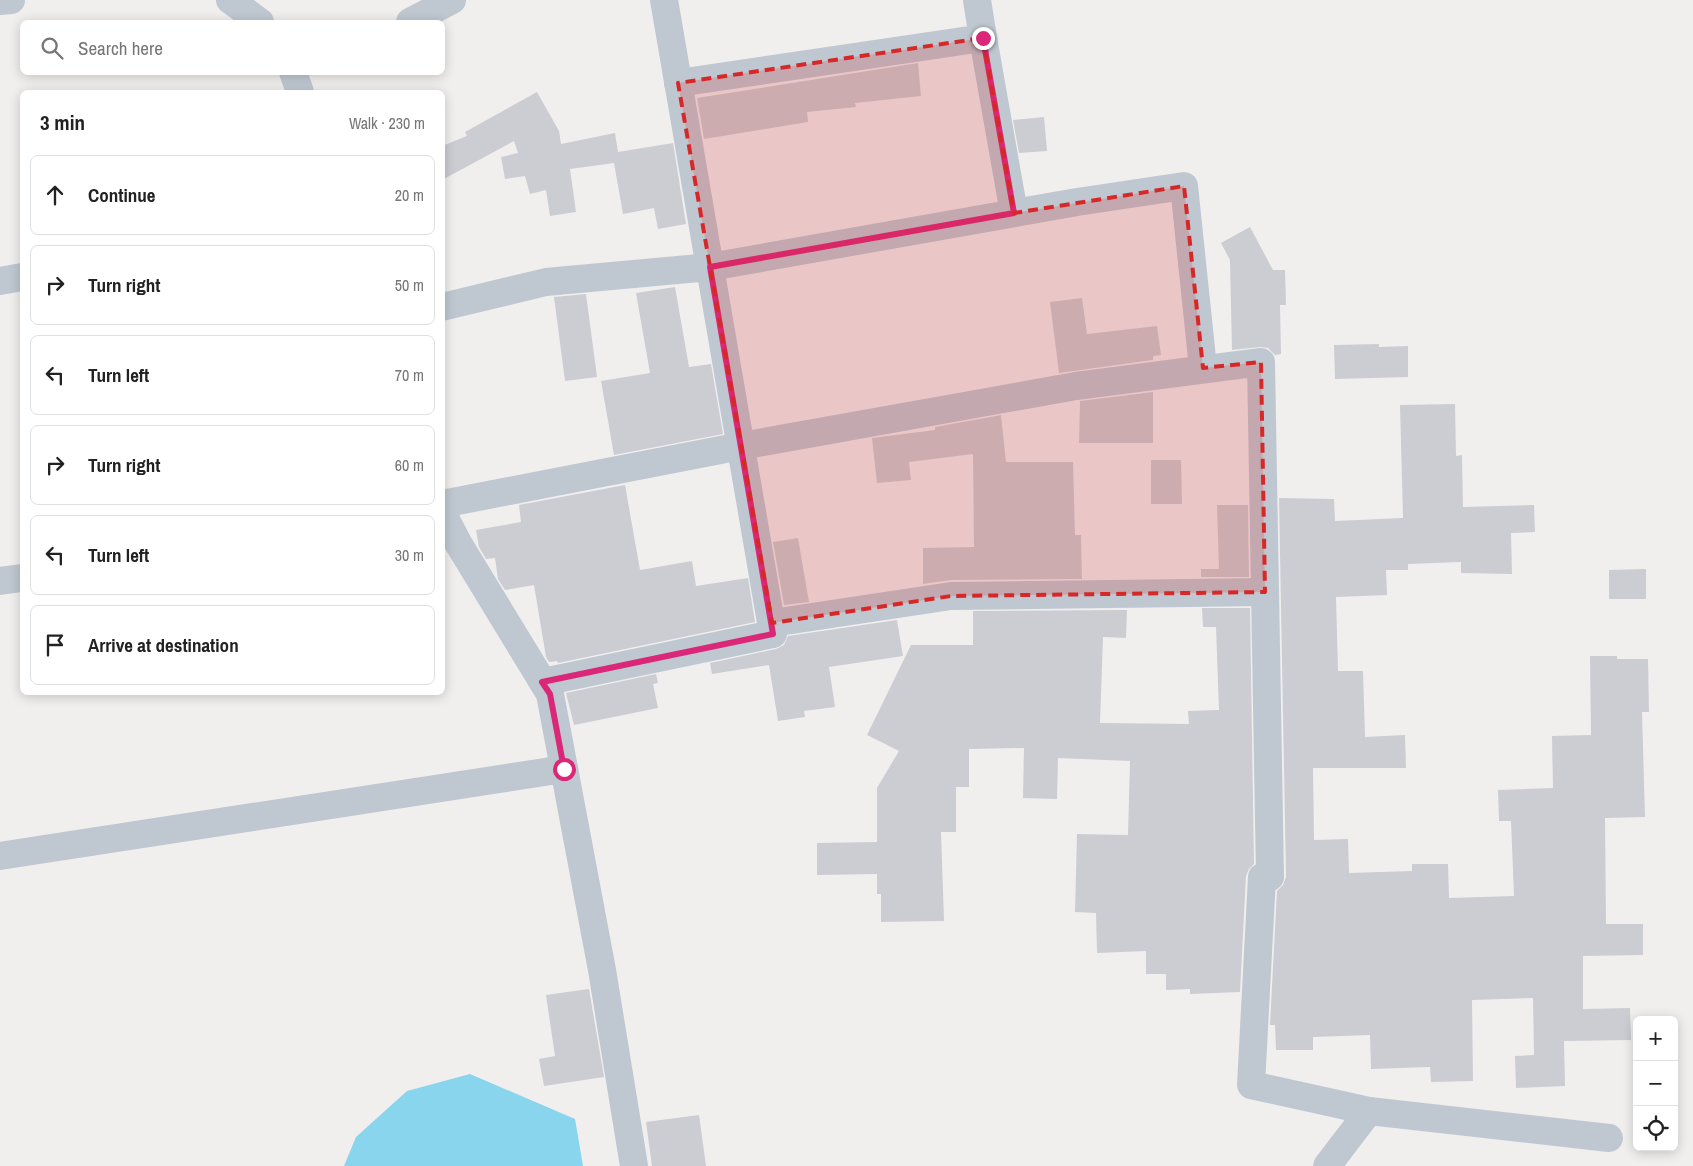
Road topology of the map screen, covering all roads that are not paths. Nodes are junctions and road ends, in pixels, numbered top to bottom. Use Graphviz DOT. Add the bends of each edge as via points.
graph roads {
  1 [pos="11,0"];
  2 [pos="230,0"];
  3 [pos="452,0"];
  4 [pos="664,0"];
  5 [pos="977,0"];
  6 [pos="0,1"];
  7 [pos="257,20"];
  8 [pos="414,20"];
  9 [pos="983,38"];
  10 [pos="294,75"];
  11 [pos="678,83"];
  12 [pos="299,90"];
  13 [pos="1014,213"];
  14 [pos="710,267"];
  15 [pos="20,277"];
  16 [pos="0,280"];
  17 [pos="445,306"];
  18 [pos="1202,368"];
  19 [pos="741,446"];
  20 [pos="445,517"];
  21 [pos="445,519"];
  22 [pos="20,578"];
  23 [pos="0,581"];
  24 [pos="1265,592"];
  25 [pos="772,623"];
  26 [pos="542,682"];
  27 [pos="564,769"];
  28 [pos="0,856"];
  29 [pos="1369,1111"];
  30 [pos="1609,1138"];
  31 [pos="634,1166"];
  32 [pos="1327,1166"];
  1 -- 6 [label="street"];
  2 -- 7 [label="street"];
  3 -- 8 [label="street"];
  4 -- 11 [label="street"];
  5 -- 9 [label="street"];
  9 -- 11 [label="street"];
  9 -- 13 [label="street"];
  10 -- 12 [label="street"];
  11 -- 14 [label="street"];
  13 -- 14 [label="street"];
  13 -- 18 [label="street" via="1184,186"];
  14 -- 17 [label="street" via="546,282"];
  14 -- 19 [label="street"];
  15 -- 16 [label="street"];
  18 -- 19 [label="street" via="1076,386"];
  18 -- 24 [label="street" via="1261,362"];
  19 -- 20 [label="street"];
  19 -- 25 [label="street"];
  21 -- 26 [label="street"];
  22 -- 23 [label="street"];
  24 -- 25 [label="street" via="950,596"];
  24 -- 29 [label="street" via="1270,877 1262,877 1251,1085"];
  25 -- 26 [label="street" via="773,634"];
  26 -- 27 [label="street" via="550,694"];
  27 -- 28 [label="street"];
  27 -- 31 [label="street" via="602,970"];
  29 -- 30 [label="street"];
  29 -- 32 [label="street"];
}
